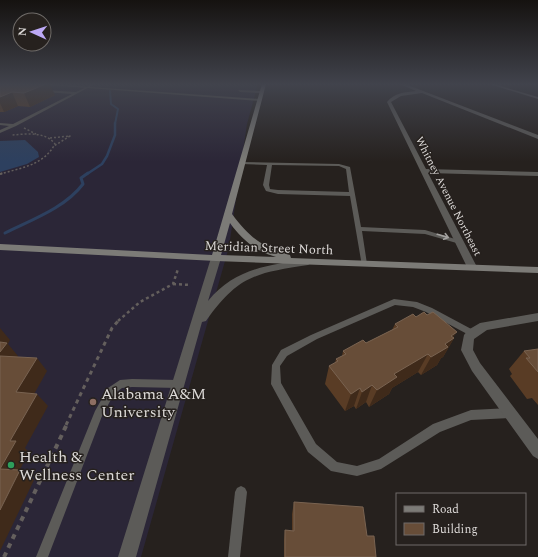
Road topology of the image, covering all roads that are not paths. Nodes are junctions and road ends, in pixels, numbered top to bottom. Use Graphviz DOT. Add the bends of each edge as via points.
graph roads {
  1 [pos="44,110"];
  2 [pos="257,110"];
  3 [pos="393,110"];
  4 [pos="468,110"];
  5 [pos="0,124"];
  6 [pos="16,125"];
  7 [pos="0,132"];
  8 [pos="538,137"];
  9 [pos="241,163"];
  10 [pos="270,164"];
  11 [pos="424,171"];
  12 [pos="538,174"];
  13 [pos="352,194"];
  14 [pos="228,216"];
  15 [pos="358,229"];
  16 [pos="460,242"];
  17 [pos="0,247"];
  18 [pos="216,258"];
  19 [pos="309,262"];
  20 [pos="364,264"];
  21 [pos="472,267"];
  22 [pos="538,270"];
  23 [pos="538,317"];
  24 [pos="196,326"];
  25 [pos="472,333"];
  26 [pos="178,384"];
  27 [pos="511,413"];
  28 [pos="538,451"];
  29 [pos="241,492"];
  30 [pos="42,557"];
  31 [pos="127,557"];
  32 [pos="234,557"];
  1 -- 6 [label="lane"];
  2 -- 9 [label="street"];
  3 -- 11 [label="street, Whitney Avenue Northeast"];
  4 -- 8 [label="street"];
  5 -- 6 [label="lane"];
  6 -- 7 [label="lane"];
  9 -- 10 [label="lane"];
  9 -- 14 [label="street"];
  10 -- 13 [label="lane" via="346,166"];
  10 -- 13 [label="lane" via="266,185 268,190"];
  11 -- 12 [label="street"];
  11 -- 16 [label="street, Whitney Avenue Northeast"];
  13 -- 15 [label="lane"];
  14 -- 18 [label="street"];
  14 -- 19 [label="street" via="255,245 272,253"];
  15 -- 16 [label="lane, one-way" via="425,232"];
  15 -- 20 [label="lane"];
  16 -- 21 [label="street, Whitney Avenue Northeast"];
  17 -- 18 [label="street, Meridian Street North"];
  18 -- 19 [label="street, Meridian Street North"];
  18 -- 24 [label="street"];
  19 -- 20 [label="street, Meridian Street North"];
  19 -- 24 [label="street" via="260,269 243,277 228,286 215,299"];
  20 -- 21 [label="street, Meridian Street North"];
  21 -- 22 [label="street, Meridian Street North"];
  23 -- 25 [label="street" via="484,326"];
  24 -- 26 [label="street"];
  25 -- 27 [label="street" via="468,338 467,350 476,367"];
  25 -- 27 [label="lane" via="414,304 394,302 284,353 276,365 276,384 312,448 335,467 357,471 381,464 437,428 471,415"];
  26 -- 30 [label="lane" via="120,384 111,391 98,414"];
  26 -- 31 [label="street"];
  27 -- 28 [label="street"];
  29 -- 32 [label="lane"];
}
